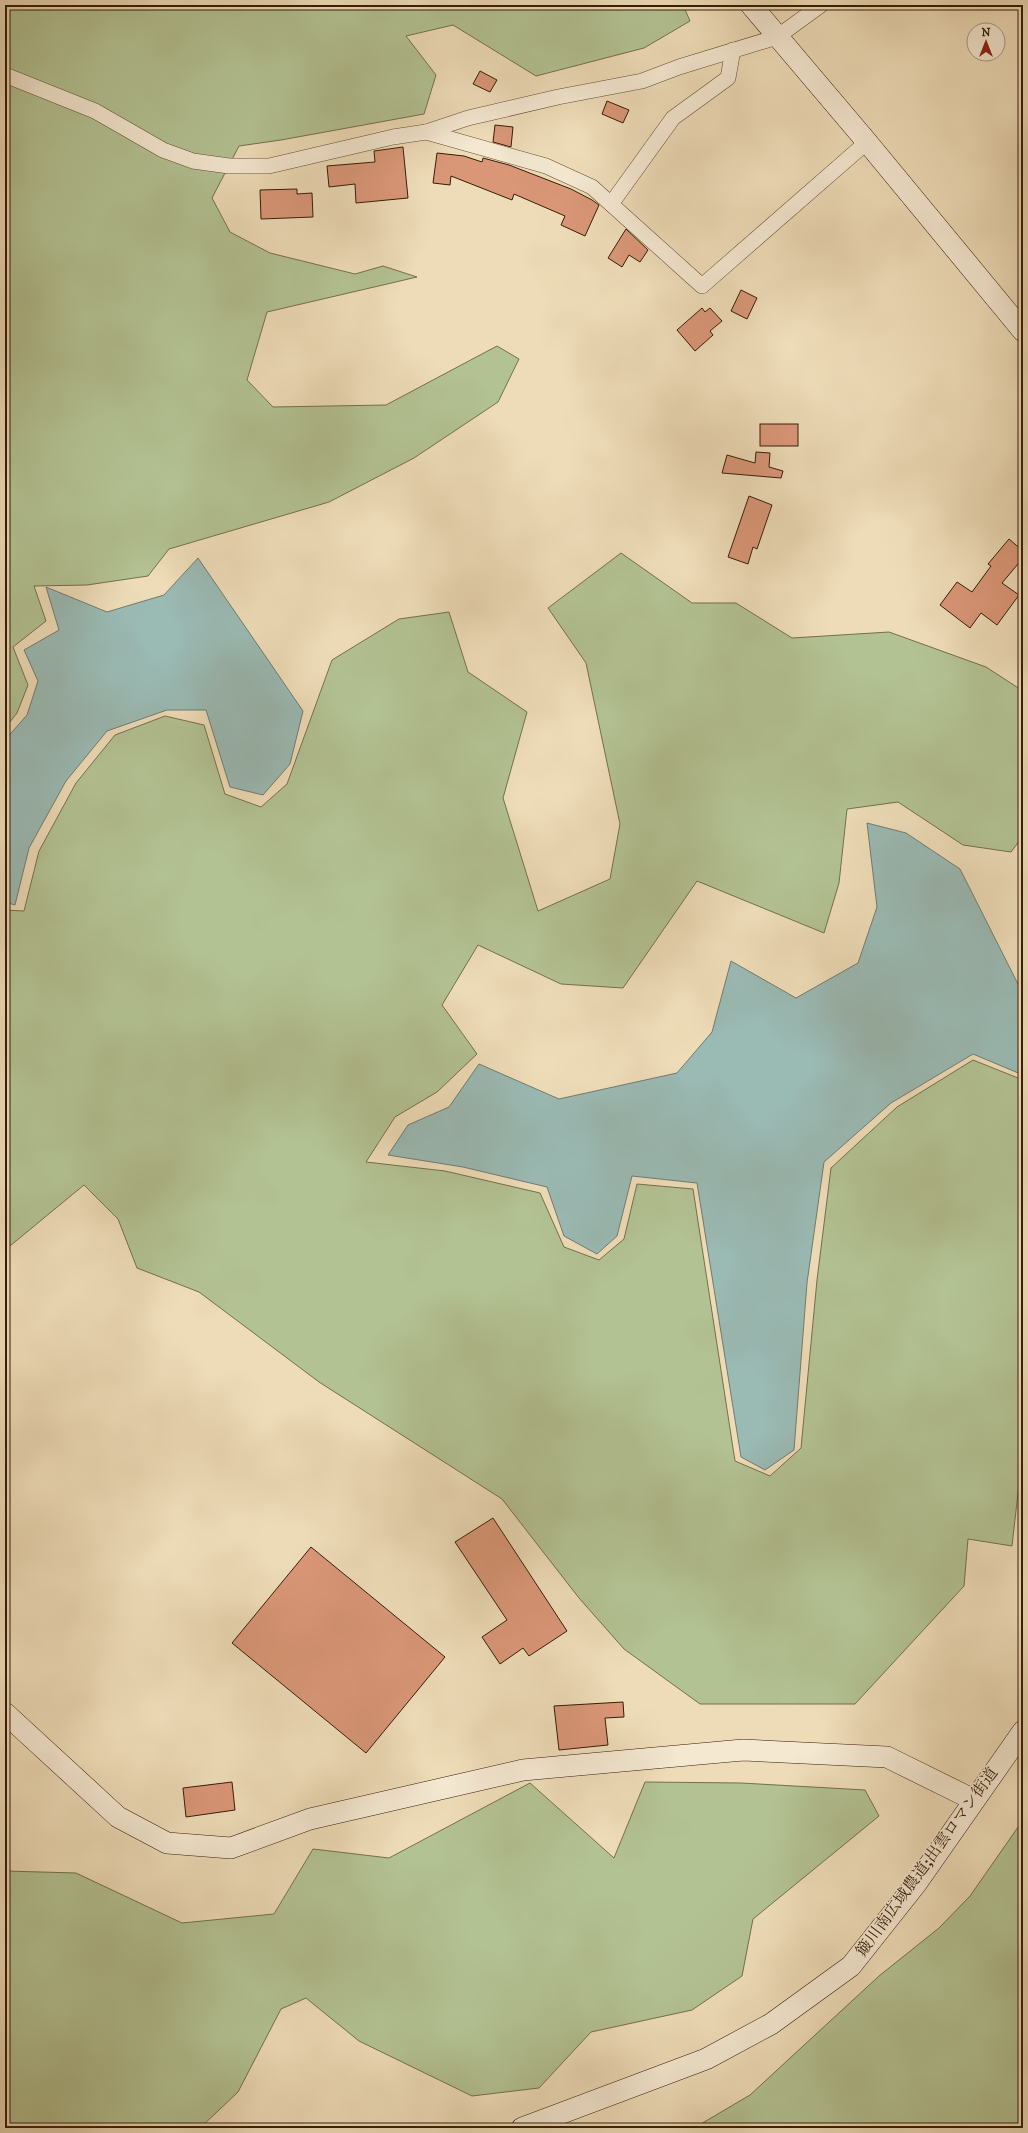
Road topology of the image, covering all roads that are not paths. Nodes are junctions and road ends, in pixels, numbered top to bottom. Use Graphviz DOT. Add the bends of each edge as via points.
graph roads {
  1 [pos="751,5"];
  2 [pos="821,5"];
  3 [pos="777,37"];
  4 [pos="733,50"];
  5 [pos="5,75"];
  6 [pos="426,132"];
  7 [pos="867,142"];
  8 [pos="611,204"];
  9 [pos="1023,331"];
  10 [pos="5,1713"];
  11 [pos="1023,1731"];
  12 [pos="974,1800"];
  13 [pos="522,2128"];
  1 -- 3 [label="street"];
  2 -- 3 [label="street"];
  3 -- 4 [label="street"];
  3 -- 7 [label="street"];
  4 -- 6 [label="street" via="642,81 543,100 468,118"];
  4 -- 8 [label="street" via="728,78 673,118"];
  5 -- 6 [label="street" via="95,110 163,150 193,161 229,166 269,166 393,137"];
  6 -- 8 [label="street" via="546,166 592,187"];
  7 -- 8 [label="street" via="702,286"];
  7 -- 9 [label="street"];
  10 -- 12 [label="street" via="118,1817 167,1843 231,1848 310,1819 523,1770 743,1750 887,1757"];
  11 -- 12 [label="street, 簸川南広域農道;出雲ロマン街道"];
  12 -- 13 [label="street, 簸川南広域農道;出雲ロマン街道" via="916,1884 851,1966 771,2024 706,2059"];
}
